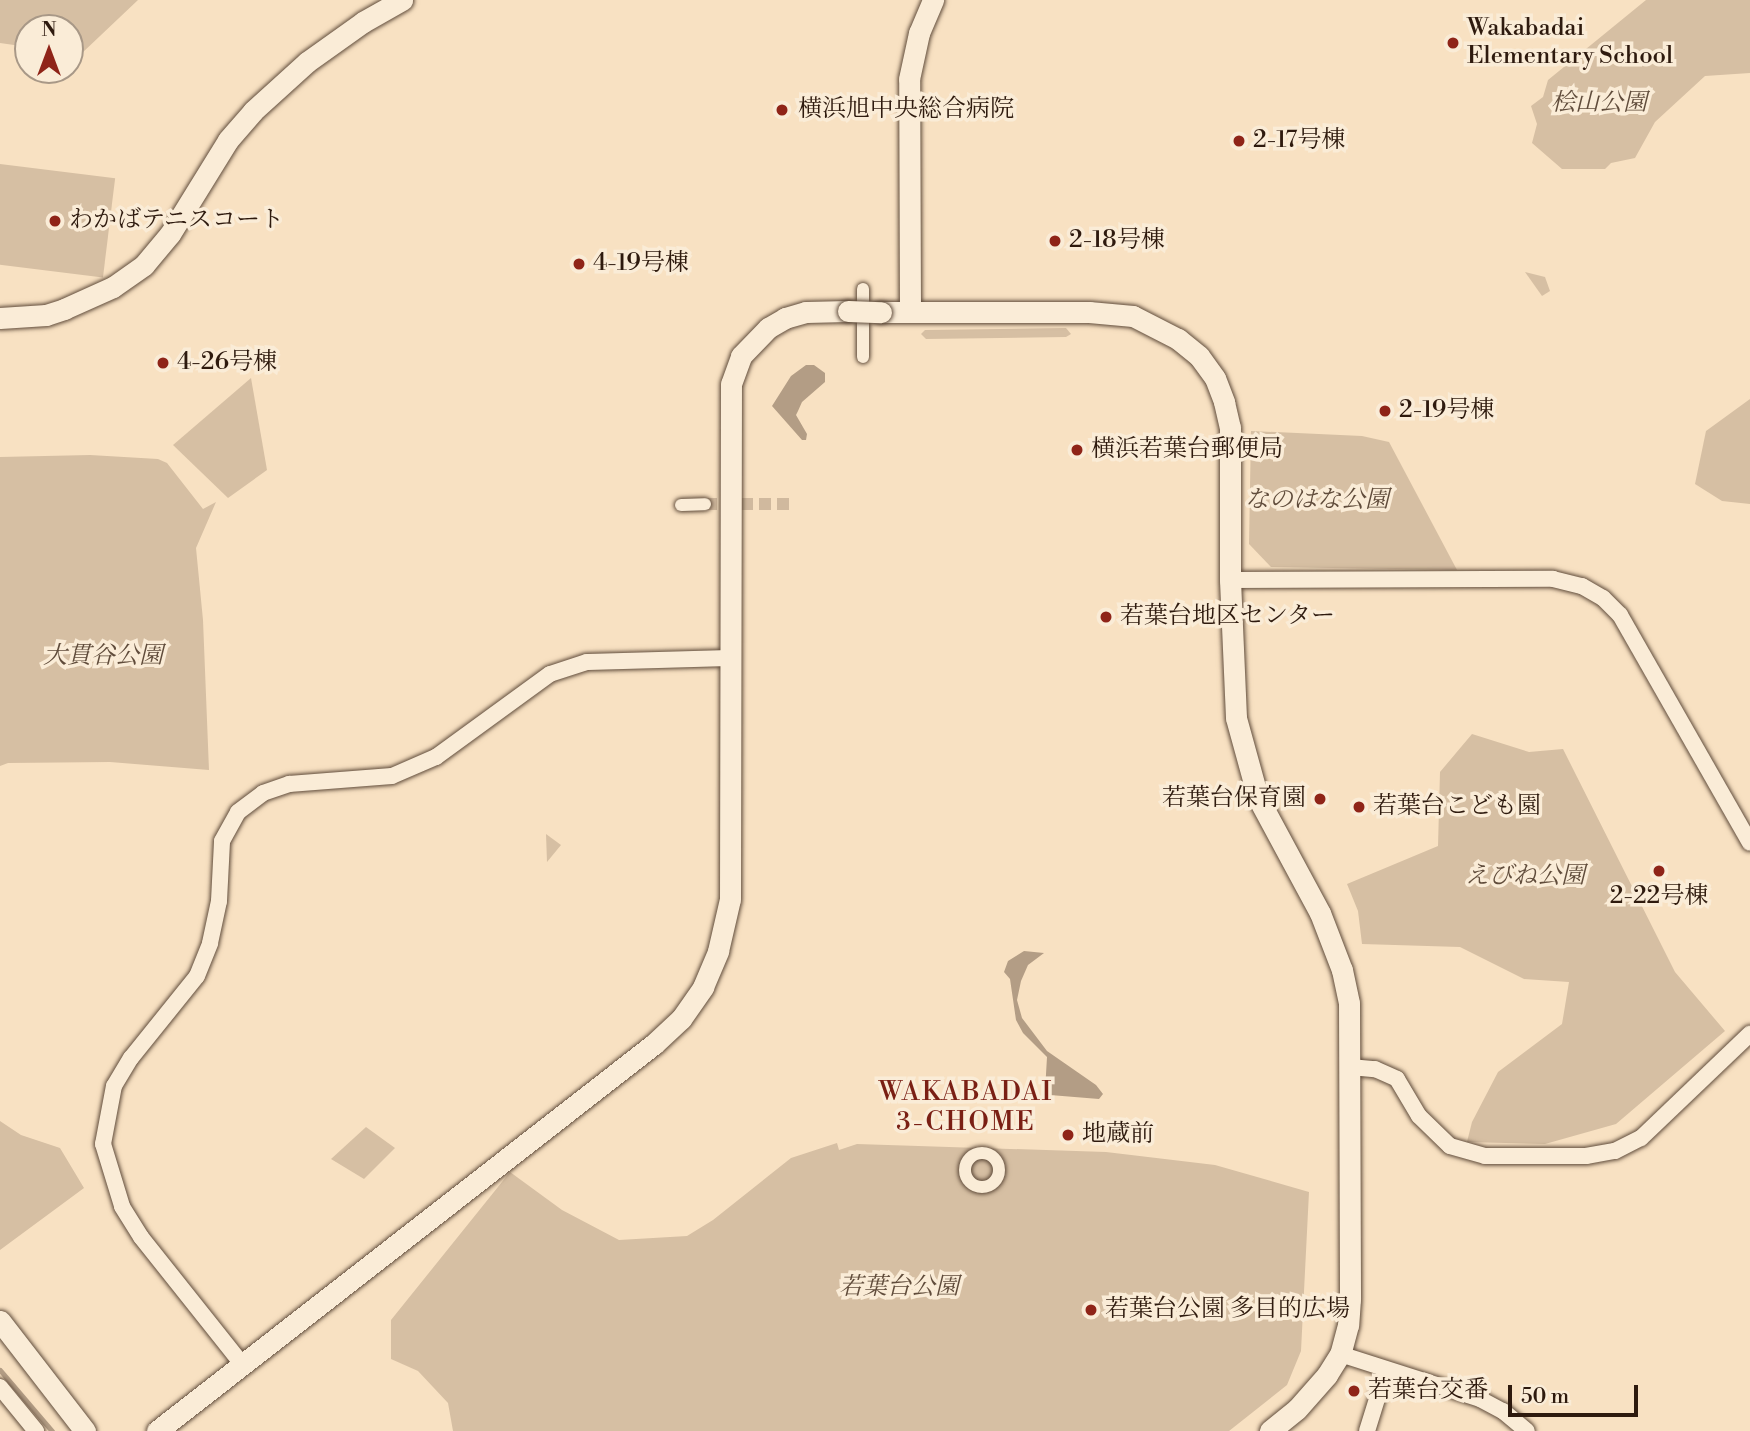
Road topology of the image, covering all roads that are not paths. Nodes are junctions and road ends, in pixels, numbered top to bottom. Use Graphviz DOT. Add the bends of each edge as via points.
graph roads {
  1 [pos="402,0"];
  2 [pos="933,0"];
  3 [pos="863,289"];
  4 [pos="910,312"];
  5 [pos="0,318"];
  6 [pos="863,357"];
  7 [pos="705,504"];
  8 [pos="681,505"];
  9 [pos="1230,580"];
  10 [pos="730,659"];
  11 [pos="1750,843"];
  12 [pos="1750,1034"];
  13 [pos="1350,1067"];
  14 [pos="0,1321"];
  15 [pos="1340,1354"];
  16 [pos="243,1364"];
  17 [pos="1386,1370"];
  18 [pos="0,1387"];
  19 [pos="36,1431"];
  20 [pos="85,1431"];
  21 [pos="157,1431"];
  22 [pos="1270,1431"];
  23 [pos="1367,1431"];
  24 [pos="1527,1431"];
  1 -- 5 [label="street" via="307,62 253,111 228,140 170,234 144,265 113,287 64,309"];
  2 -- 4 [label="street" via="919,33 909,79"];
  3 -- 6 [label="street"];
  4 -- 9 [label="street" via="1114,313 1151,323 1199,356 1215,378 1230,427"];
  4 -- 10 [label="street, bridge" via="807,312 785,318 755,340 735,370 729,396"];
  7 -- 8 [label="street"];
  9 -- 11 [label="street" via="1553,579 1582,586 1620,615"];
  9 -- 13 [label="street" via="1234,693 1241,741 1258,798 1311,894 1342,970 1349,1003"];
  10 -- 16 [label="street" via="730,899 718,951 681,1019"];
  10 -- 16 [label="street" via="587,662 550,674 436,757 391,776 289,784 263,793 238,813 222,841 219,901 197,976 114,1086 103,1144 122,1206 141,1237"];
  12 -- 13 [label="street" via="1642,1138 1615,1151 1587,1156 1485,1156 1450,1146 1419,1116 1397,1079 1375,1069"];
  13 -- 15 [label="street" via="1350,1299"];
  14 -- 20 [label="street"];
  15 -- 17 [label="street"];
  15 -- 22 [label="street" via="1315,1391"];
  16 -- 21 [label="street"];
  17 -- 23 [label="street"];
  17 -- 24 [label="street" via="1480,1399"];
  18 -- 19 [label="street"];
}
